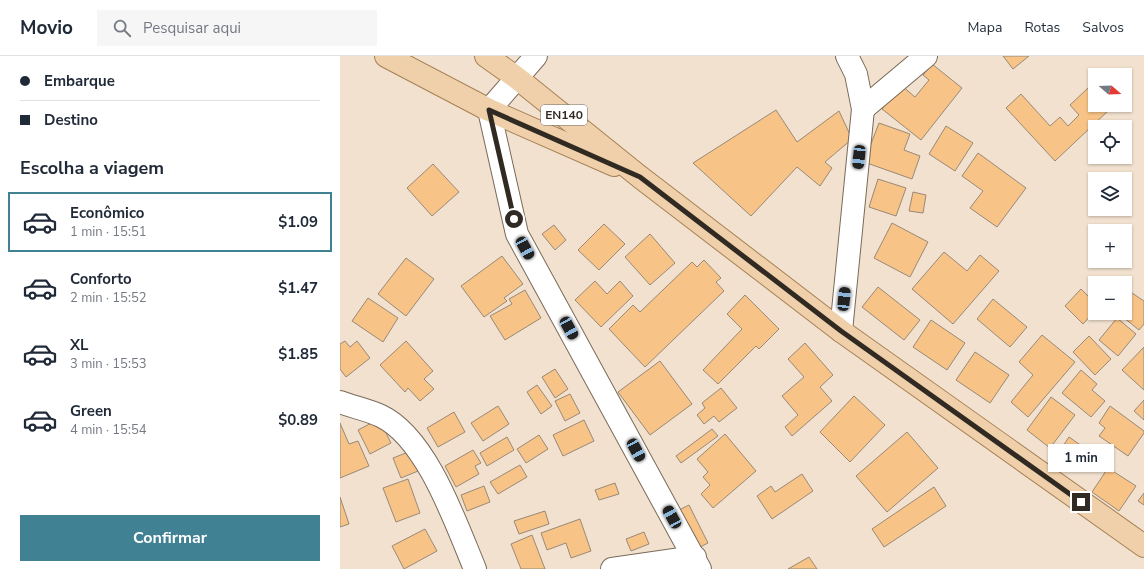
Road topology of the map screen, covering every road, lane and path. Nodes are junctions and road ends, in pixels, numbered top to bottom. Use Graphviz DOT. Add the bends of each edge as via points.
graph roads {
  1 [pos="386,56"];
  2 [pos="486,56"];
  3 [pos="536,56"];
  4 [pos="847,56"];
  5 [pos="926,56"];
  6 [pos="517,78"];
  7 [pos="863,109"];
  8 [pos="489,110"];
  9 [pos="640,177"];
  10 [pos="841,331"];
  11 [pos="340,402"];
  12 [pos="1144,546"];
  13 [pos="697,563"];
  14 [pos="476,569"];
  15 [pos="612,569"];
  1 -- 8 [label="main road, EN140"];
  2 -- 6 [label="main road, EN140"];
  3 -- 6 [label="street"];
  4 -- 7 [label="street" via="856,74"];
  5 -- 7 [label="street"];
  6 -- 8 [label="street"];
  6 -- 9 [label="main road, EN140"];
  7 -- 10 [label="street"];
  8 -- 9 [label="main road, EN140"];
  8 -- 13 [label="street" via="517,234"];
  9 -- 10 [label="main road, EN140"];
  10 -- 12 [label="main road, EN140"];
  11 -- 14 [label="street" via="381,416 405,433 435,478"];
  13 -- 15 [label="street"];
}
